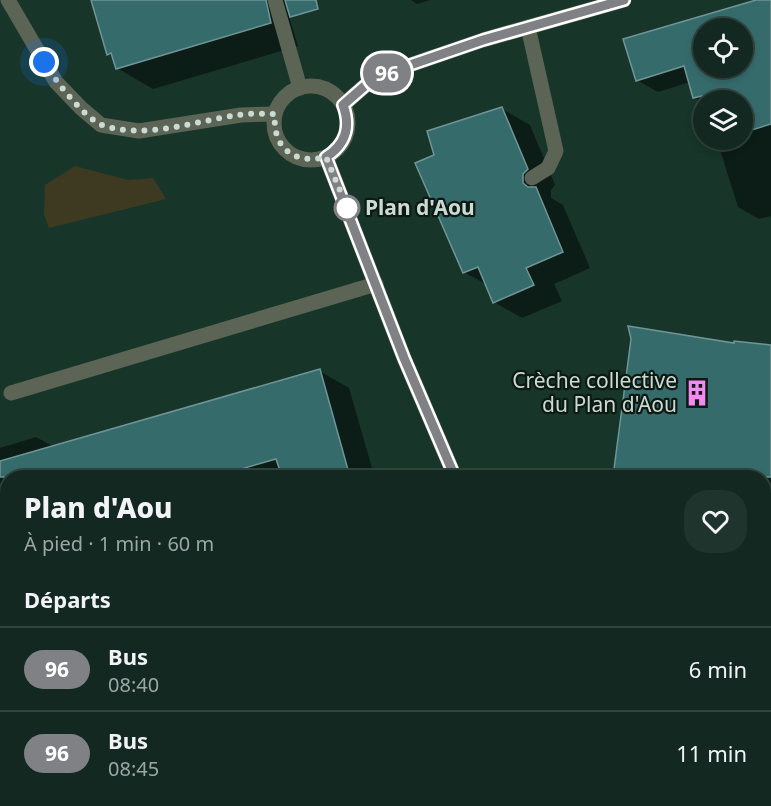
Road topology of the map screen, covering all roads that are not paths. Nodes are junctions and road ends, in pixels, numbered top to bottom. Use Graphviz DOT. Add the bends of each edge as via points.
graph roads {
  1 [pos="8,0"];
  2 [pos="275,0"];
  3 [pos="624,0"];
  4 [pos="528,27"];
  5 [pos="300,88"];
  6 [pos="343,105"];
  7 [pos="275,114"];
  8 [pos="326,157"];
  9 [pos="532,178"];
  10 [pos="376,284"];
  11 [pos="11,393"];
  12 [pos="452,470"];
  1 -- 7 [label="street" via="56,82 101,125 139,131 241,115"];
  2 -- 5 [label="street"];
  3 -- 4 [label="street"];
  4 -- 6 [label="street" via="375,77"];
  4 -- 9 [label="street" via="556,151 548,168"];
  5 -- 6 [label="street" via="325,89"];
  5 -- 7 [label="street" via="289,93"];
  6 -- 8 [label="street" via="347,129 336,150"];
  7 -- 8 [label="street" via="276,137 292,155 315,160"];
  8 -- 10 [label="street"];
  10 -- 11 [label="street"];
  10 -- 12 [label="street"];
}
